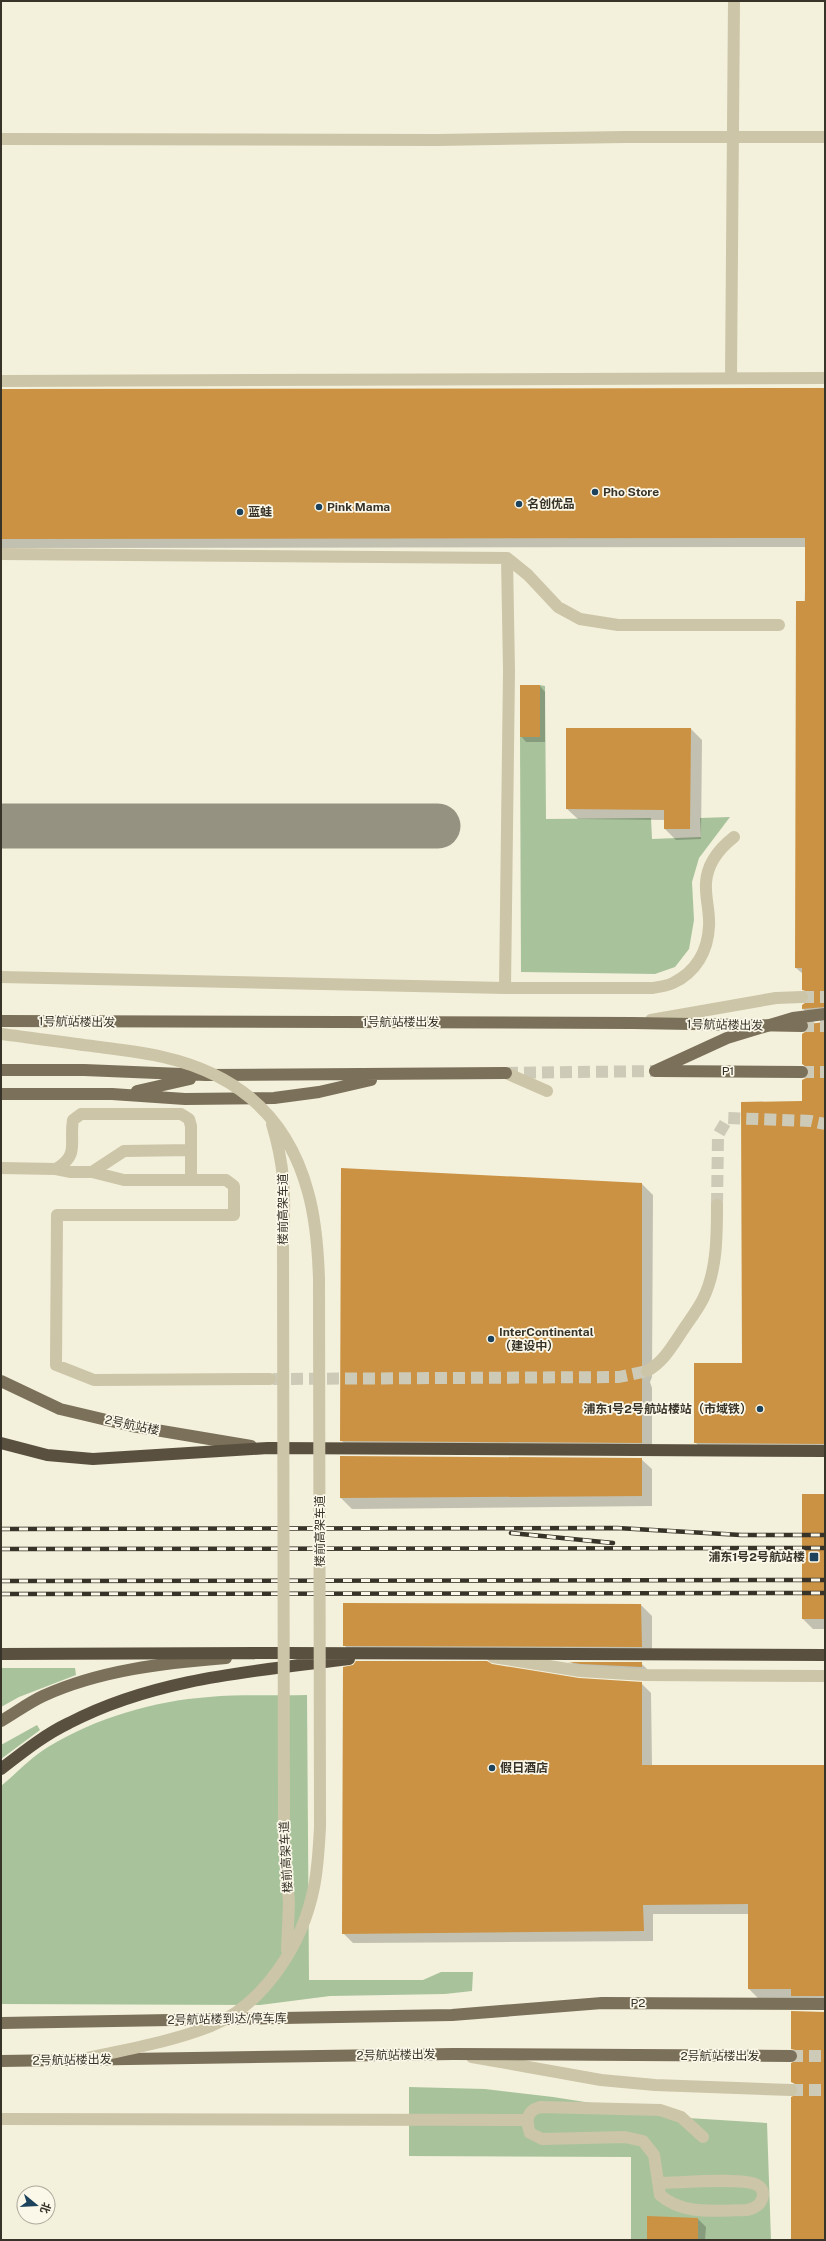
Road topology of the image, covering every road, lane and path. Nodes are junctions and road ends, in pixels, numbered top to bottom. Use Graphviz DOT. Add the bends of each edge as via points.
graph roads {
  1 [pos="734,1"];
  2 [pos="732,137"];
  3 [pos="825,137"];
  4 [pos="1,139"];
  5 [pos="731,378"];
  6 [pos="825,378"];
  7 [pos="1,381"];
  8 [pos="1,554"];
  9 [pos="507,558"];
  10 [pos="779,625"];
  11 [pos="734,837"];
  12 [pos="1,977"];
  13 [pos="505,988"];
  14 [pos="802,996"];
  15 [pos="825,1014"];
  16 [pos="1,1021"];
  17 [pos="633,1023"];
  18 [pos="802,1026"];
  19 [pos="1,1034"];
  20 [pos="1,1070"];
  21 [pos="802,1072"];
  22 [pos="506,1073"];
  23 [pos="395,1074"];
  24 [pos="206,1075"];
  25 [pos="547,1091"];
  26 [pos="1,1094"];
  27 [pos="112,1094"];
  28 [pos="268,1113"];
  29 [pos="191,1150"];
  30 [pos="1,1168"];
  31 [pos="56,1169"];
  32 [pos="92,1172"];
  33 [pos="191,1180"];
  34 [pos="717,1205"];
  35 [pos="647,1371"];
  36 [pos="270,1379"];
  37 [pos="1,1381"];
  38 [pos="1,1443"];
  39 [pos="268,1448"];
  40 [pos="825,1451"];
  41 [pos="283,1653"];
  42 [pos="400,1653"];
  43 [pos="1,1654"];
  44 [pos="470,1654"];
  45 [pos="825,1655"];
  46 [pos="825,1676"];
  47 [pos="1,1721"];
  48 [pos="1,1769"];
  49 [pos="287,1955"];
  50 [pos="825,2004"];
  51 [pos="452,2015"];
  52 [pos="1,2022"];
  53 [pos="453,2054"];
  54 [pos="791,2056"];
  55 [pos="78,2060"];
  56 [pos="1,2061"];
  57 [pos="791,2090"];
  58 [pos="1,2119"];
  59 [pos="527,2120"];
  60 [pos="703,2137"];
  61 [pos="658,2183"];
  1 -- 2 [label="street"];
  2 -- 3 [label="street"];
  2 -- 4 [label="street" via="437,140"];
  2 -- 5 [label="street"];
  5 -- 6 [label="street"];
  5 -- 7 [label="street"];
  8 -- 9 [label="street"];
  9 -- 10 [label="street" via="528,575 558,607 580,618 618,625"];
  9 -- 13 [label="street" via="509,679"];
  11 -- 13 [label="street" via="723,846 709,869 706,883 709,926 707,946 699,962 688,974 672,984 652,988"];
  12 -- 13 [label="street"];
  14 -- 17 [label="street, bridge" via="776,998"];
  15 -- 21 [label="main road, P1" via="793,1018 727,1038 655,1071"];
  16 -- 17 [label="main road, 1号航站楼出发"];
  17 -- 18 [label="main road, 1号航站楼出发, bridge"];
  19 -- 28 [label="street, 楼前高架车道, bridge" via="130,1051 181,1062 232,1084"];
  20 -- 24 [label="main road" via="84,1070"];
  22 -- 23 [label="main road"];
  22 -- 25 [label="street"];
  23 -- 24 [label="main road"];
  23 -- 27 [label="main road" via="320,1092 274,1098 185,1099"];
  24 -- 27 [label="main road" via="136,1092"];
  26 -- 27 [label="main road"];
  28 -- 49 [label="street, 楼前高架车道, bridge" via="280,1150 285,1190 284,1826 289,1902"];
  28 -- 49 [label="street, 楼前高架车道, bridge" via="290,1144 308,1192 318,1245 319,1279 320,1826 314,1888 299,1933"];
  29 -- 31 [label="street" via="191,1126 185,1115 81,1114 73,1120 71,1157 67,1163"];
  29 -- 32 [label="street" via="124,1151"];
  29 -- 33 [label="street"];
  30 -- 31 [label="street"];
  31 -- 32 [label="street"];
  32 -- 33 [label="street" via="124,1180"];
  33 -- 36 [label="street" via="226,1180 234,1186 234,1215 57,1215 56,1365 94,1380"];
  34 -- 35 [label="street" via="717,1235 712,1271 703,1299 668,1353 658,1365"];
  37 -- 39 [label="main road, 2号航站楼" via="60,1409 176,1434"];
  38 -- 39 [label="highway" via="47,1455 93,1459"];
  39 -- 40 [label="highway"];
  41 -- 42 [label="highway"];
  41 -- 43 [label="highway"];
  41 -- 47 [label="main road" via="160,1664 97,1677 43,1696"];
  42 -- 44 [label="highway"];
  42 -- 48 [label="highway" via="222,1675 178,1683 129,1698 69,1722 32,1745"];
  44 -- 45 [label="highway"];
  44 -- 46 [label="street" via="580,1671 645,1675"];
  49 -- 55 [label="street, 楼前高架车道, bridge" via="253,2000 212,2025 166,2040"];
  50 -- 51 [label="main road, P2" via="602,2003"];
  51 -- 52 [label="main road, 2号航站楼到达/停车库"];
  53 -- 54 [label="main road, 2号航站楼出发"];
  53 -- 55 [label="main road, 2号航站楼出发, bridge"];
  53 -- 57 [label="street" via="601,2080 655,2085"];
  55 -- 56 [label="main road, 2号航站楼出发"];
  58 -- 59 [label="street"];
  59 -- 60 [label="street" via="533,2109 540,2107 660,2110 680,2117"];
  59 -- 61 [label="street" via="530,2133 542,2138 625,2136 643,2141 654,2155"];
  61 -- 61 [label="street" via="741,2181 757,2185 764,2193 759,2205 754,2209 689,2209 680,2208 665,2200 660,2195"];
}
